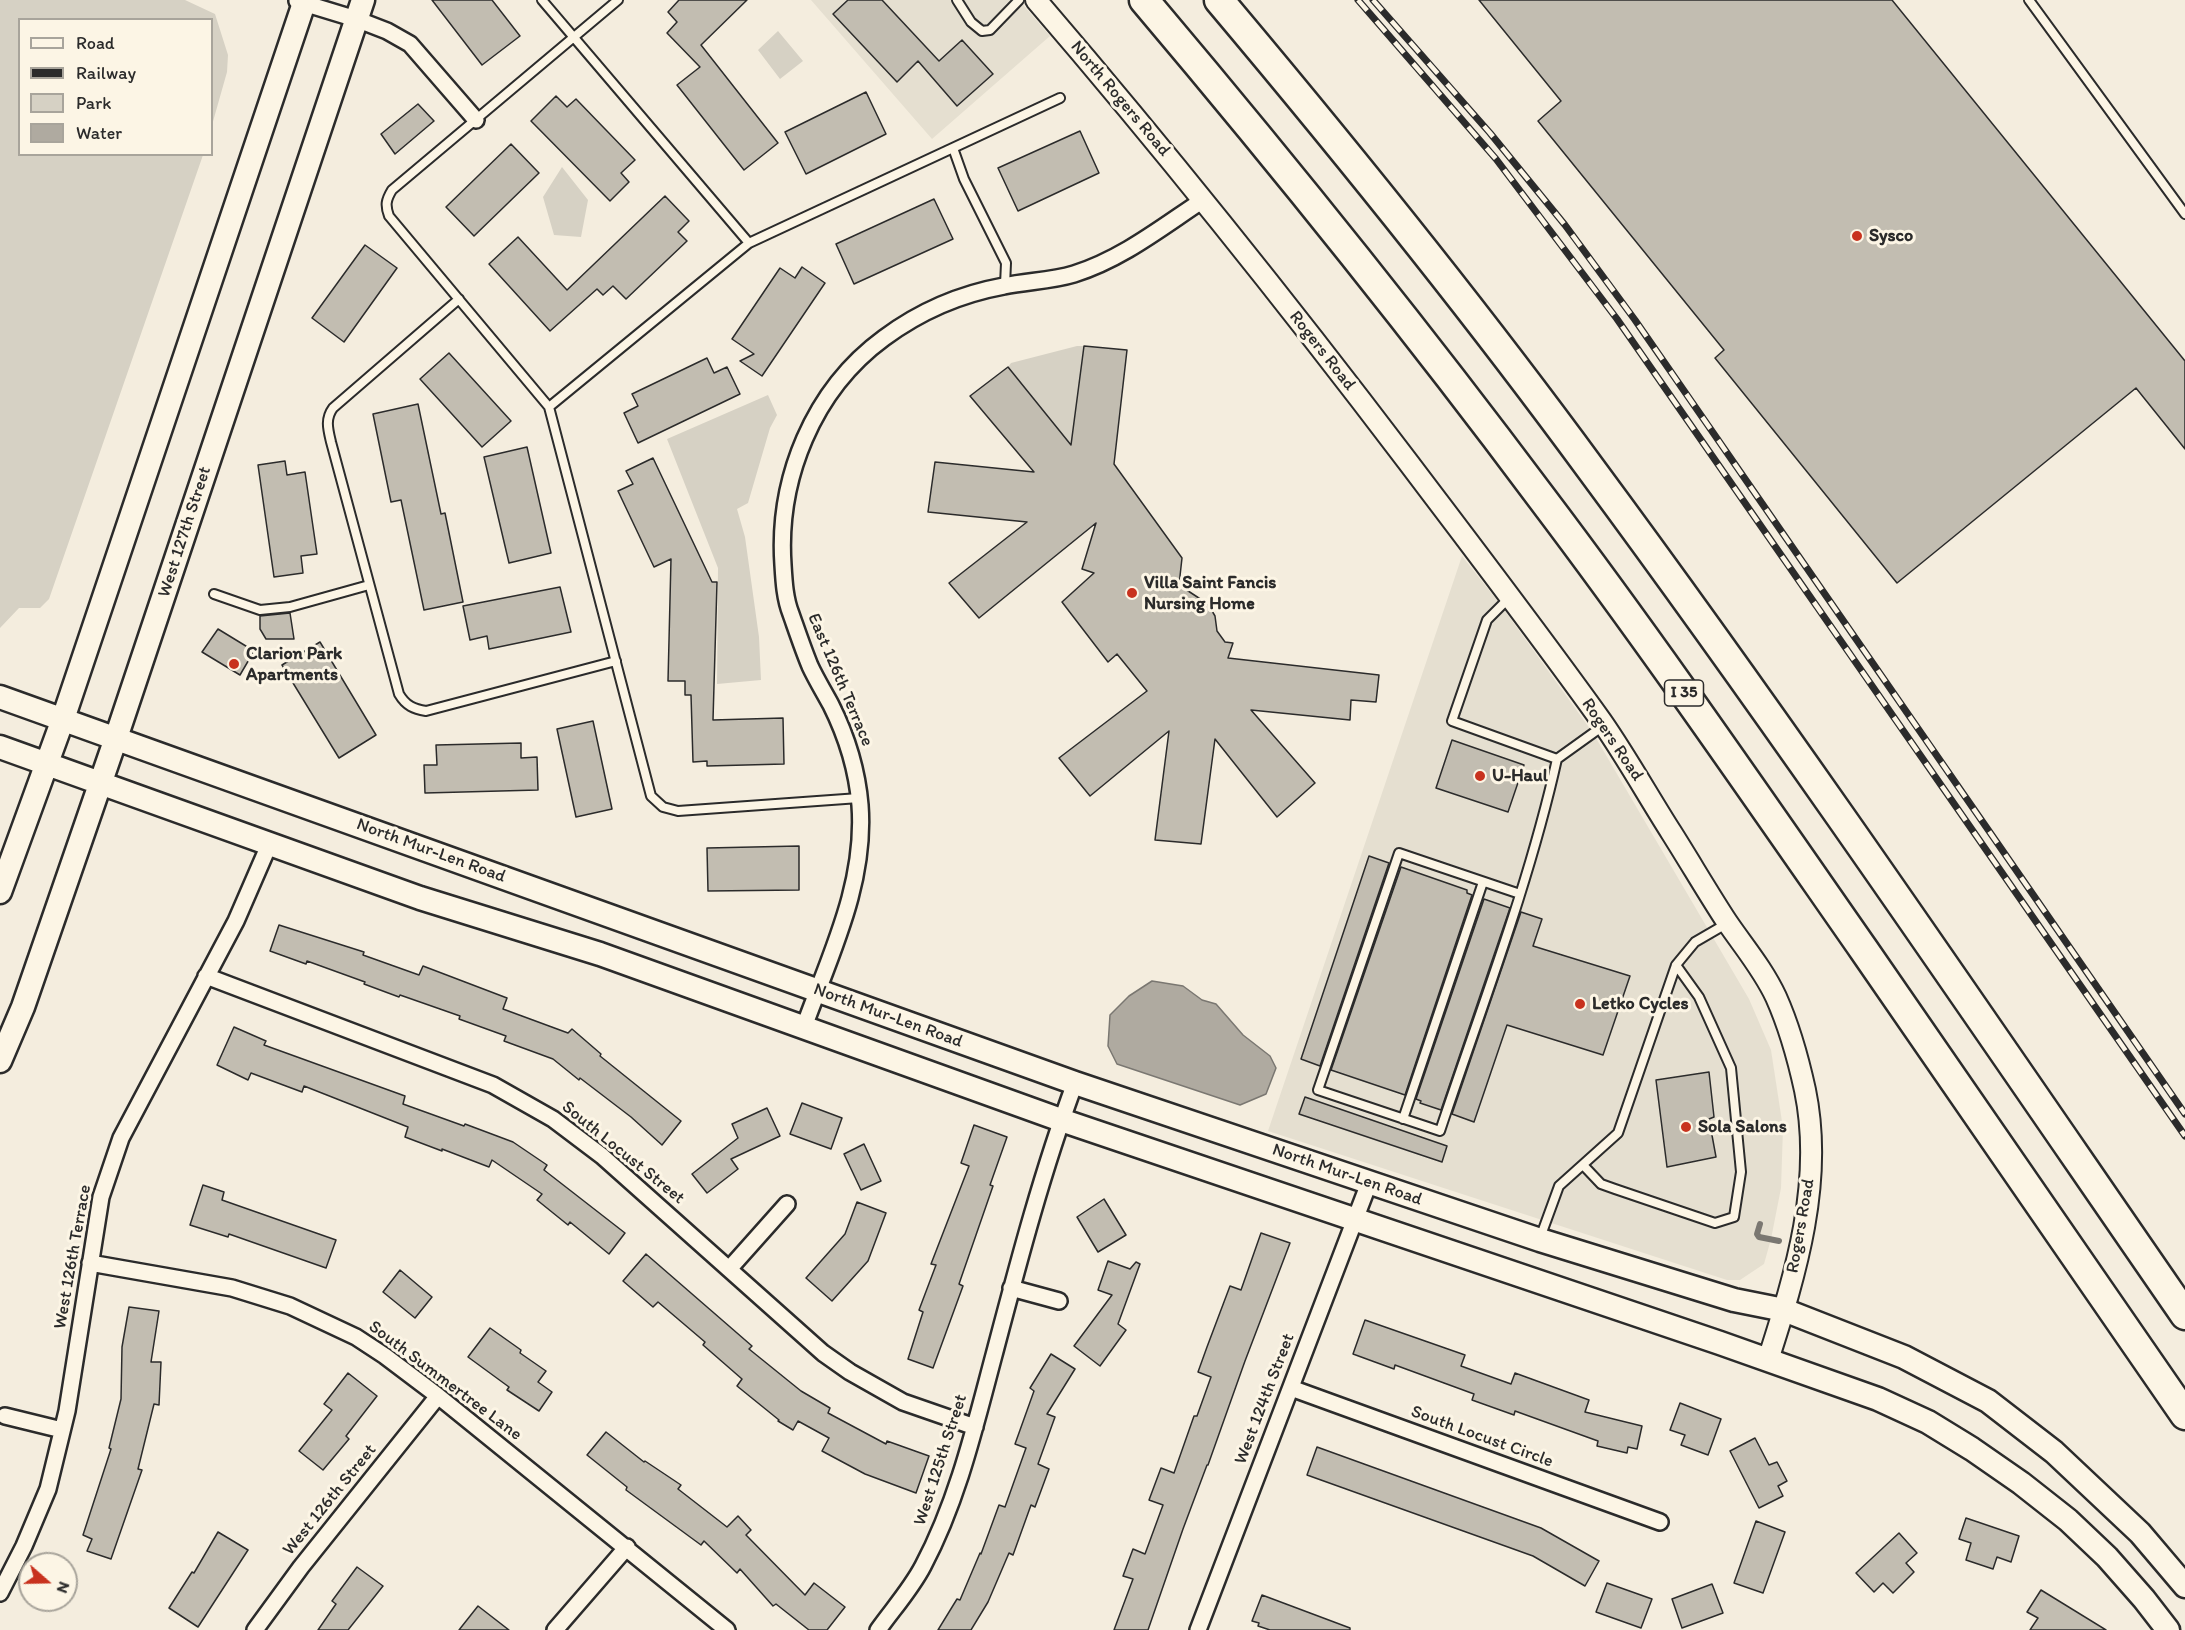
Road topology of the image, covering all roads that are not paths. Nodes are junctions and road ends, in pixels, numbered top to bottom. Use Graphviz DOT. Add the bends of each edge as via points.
graph roads {
  1 [pos="542,0"];
  2 [pos="618,0"];
  3 [pos="957,0"];
  4 [pos="1019,0"];
  5 [pos="1036,0"];
  6 [pos="1144,0"];
  7 [pos="1219,0"];
  8 [pos="2029,0"];
  9 [pos="301,1"];
  10 [pos="360,9"];
  11 [pos="573,37"];
  12 [pos="1060,98"];
  13 [pos="476,120"];
  14 [pos="953,148"];
  15 [pos="1203,200"];
  16 [pos="2185,214"];
  17 [pos="749,243"];
  18 [pos="1005,285"];
  19 [pos="459,299"];
  20 [pos="549,407"];
  21 [pos="369,585"];
  22 [pos="214,594"];
  23 [pos="1510,597"];
  24 [pos="616,661"];
  25 [pos="0,697"];
  26 [pos="63,719"];
  27 [pos="1604,726"];
  28 [pos="116,738"];
  29 [pos="0,747"];
  30 [pos="1557,759"];
  31 [pos="46,764"];
  32 [pos="99,783"];
  33 [pos="859,798"];
  34 [pos="269,845"];
  35 [pos="1483,882"];
  36 [pos="0,892"];
  37 [pos="1520,894"];
  38 [pos="1728,922"];
  39 [pos="1676,965"];
  40 [pos="206,976"];
  41 [pos="817,990"];
  42 [pos="804,1027"];
  43 [pos="0,1061"];
  44 [pos="1075,1083"];
  45 [pos="1403,1119"];
  46 [pos="1061,1120"];
  47 [pos="1582,1165"];
  48 [pos="1369,1183"];
  49 [pos="787,1204"];
  50 [pos="1355,1220"];
  51 [pos="1540,1240"];
  52 [pos="90,1263"];
  53 [pos="730,1268"];
  54 [pos="1011,1288"];
  55 [pos="1059,1301"];
  56 [pos="1784,1310"];
  57 [pos="2185,1315"];
  58 [pos="1768,1360"];
  59 [pos="1291,1388"];
  60 [pos="438,1396"];
  61 [pos="2185,1415"];
  62 [pos="5,1416"];
  63 [pos="975,1427"];
  64 [pos="62,1430"];
  65 [pos="1660,1522"];
  66 [pos="627,1547"];
  67 [pos="2185,1586"];
  68 [pos="0,1593"];
  69 [pos="255,1630"];
  70 [pos="555,1630"];
  71 [pos="727,1630"];
  72 [pos="878,1630"];
  73 [pos="1198,1630"];
  74 [pos="2168,1630"];
  1 -- 11 [label="lane"];
  2 -- 11 [label="lane"];
  3 -- 4 [label="lane" via="982,31 990,30"];
  5 -- 15 [label="street, North Rogers Road"];
  6 -- 61 [label="highway, I 35" via="1258,135 1542,497 1788,841"];
  7 -- 57 [label="highway" via="1376,191 1590,466 1840,815"];
  8 -- 16 [label="lane"];
  9 -- 10 [label="street"];
  9 -- 26 [label="main road"];
  10 -- 13 [label="street" via="410,44"];
  10 -- 28 [label="main road, West 127th Street"];
  11 -- 13 [label="lane"];
  11 -- 17 [label="lane"];
  12 -- 14 [label="lane"];
  13 -- 19 [label="lane" via="386,199 389,216"];
  14 -- 17 [label="lane"];
  14 -- 18 [label="lane" via="1006,263"];
  15 -- 18 [label="street, East 126th Terrace" via="1114,258 1054,279"];
  15 -- 23 [label="street, Rogers Road"];
  17 -- 20 [label="lane"];
  18 -- 33 [label="street, East 126th Terrace" via="924,312 860,358 822,405 793,469 781,538 789,611 810,666 841,726"];
  19 -- 20 [label="lane"];
  19 -- 21 [label="lane" via="327,416"];
  20 -- 24 [label="lane"];
  21 -- 22 [label="lane" via="290,607 260,609"];
  21 -- 24 [label="lane" via="399,694 414,709 426,711"];
  23 -- 27 [label="street, Rogers Road"];
  23 -- 30 [label="lane" via="1487,620 1452,721"];
  24 -- 33 [label="lane" via="651,796 663,807 678,811"];
  25 -- 26 [label="main road, North Mur-Len Road"];
  26 -- 28 [label="main road, North Mur-Len Road"];
  26 -- 31 [label="main road"];
  27 -- 30 [label="lane"];
  27 -- 38 [label="street, Rogers Road"];
  28 -- 32 [label="main road, West 127th Street"];
  28 -- 41 [label="main road, North Mur-Len Road"];
  29 -- 31 [label="main road"];
  30 -- 37 [label="lane"];
  31 -- 32 [label="main road"];
  31 -- 36 [label="main road"];
  32 -- 34 [label="main road"];
  32 -- 43 [label="main road, West 127th Street" via="23,1007"];
  33 -- 41 [label="street, East 126th Terrace" via="861,844 857,872"];
  34 -- 40 [label="street, West 126th Terrace" via="236,921"];
  34 -- 42 [label="main road" via="420,898 600,954"];
  35 -- 37 [label="lane"];
  35 -- 45 [label="lane"];
  35 -- 45 [label="lane" via="1399,853 1318,1090"];
  37 -- 45 [label="lane" via="1440,1131"];
  38 -- 39 [label="lane" via="1695,942"];
  38 -- 56 [label="street, Rogers Road" via="1775,994 1805,1091 1812,1165 1806,1219"];
  39 -- 47 [label="lane" via="1618,1133"];
  39 -- 47 [label="lane" via="1699,998 1731,1068 1741,1172 1734,1217 1715,1223 1615,1189 1601,1184"];
  40 -- 52 [label="street, West 126th Terrace" via="121,1138 101,1197"];
  40 -- 53 [label="street, South Locust Street" via="493,1085 553,1119 602,1156"];
  41 -- 42 [label="street, East 126th Terrace"];
  41 -- 44 [label="main road, North Mur-Len Road"];
  42 -- 46 [label="main road"];
  44 -- 46 [label="street, West 125th Street"];
  44 -- 48 [label="main road, North Mur-Len Road"];
  46 -- 50 [label="main road"];
  46 -- 54 [label="street, West 125th Street"];
  47 -- 51 [label="lane" via="1559,1186"];
  48 -- 50 [label="street, West 124th Street"];
  48 -- 51 [label="main road, North Mur-Len Road"];
  49 -- 53 [label="street"];
  50 -- 58 [label="main road"];
  50 -- 59 [label="street, West 124th Street"];
  51 -- 56 [label="main road, North Mur-Len Road" via="1734,1300"];
  52 -- 60 [label="street, South Summertree Lane" via="232,1288 290,1306 356,1337"];
  52 -- 64 [label="street, West 126th Terrace"];
  53 -- 63 [label="street, South Locust Street" via="823,1353 850,1372 903,1402"];
  54 -- 55 [label="street"];
  54 -- 63 [label="street, West 125th Street"];
  56 -- 58 [label="street, Rogers Road"];
  56 -- 67 [label="main road, North Mur-Len Road" via="1904,1357 1988,1401 2098,1492"];
  58 -- 74 [label="main road" via="1878,1399 1928,1422 1972,1449 2068,1520 2107,1557"];
  59 -- 65 [label="street, South Locust Circle"];
  59 -- 73 [label="street, West 124th Street"];
  60 -- 66 [label="street, South Summertree Lane"];
  60 -- 69 [label="street, West 126th Street"];
  62 -- 64 [label="street"];
  63 -- 72 [label="street, West 125th Street" via="946,1518 923,1566"];
  64 -- 68 [label="street, West 126th Terrace" via="48,1489"];
  66 -- 70 [label="street"];
  66 -- 71 [label="street, South Summertree Lane"];
}
